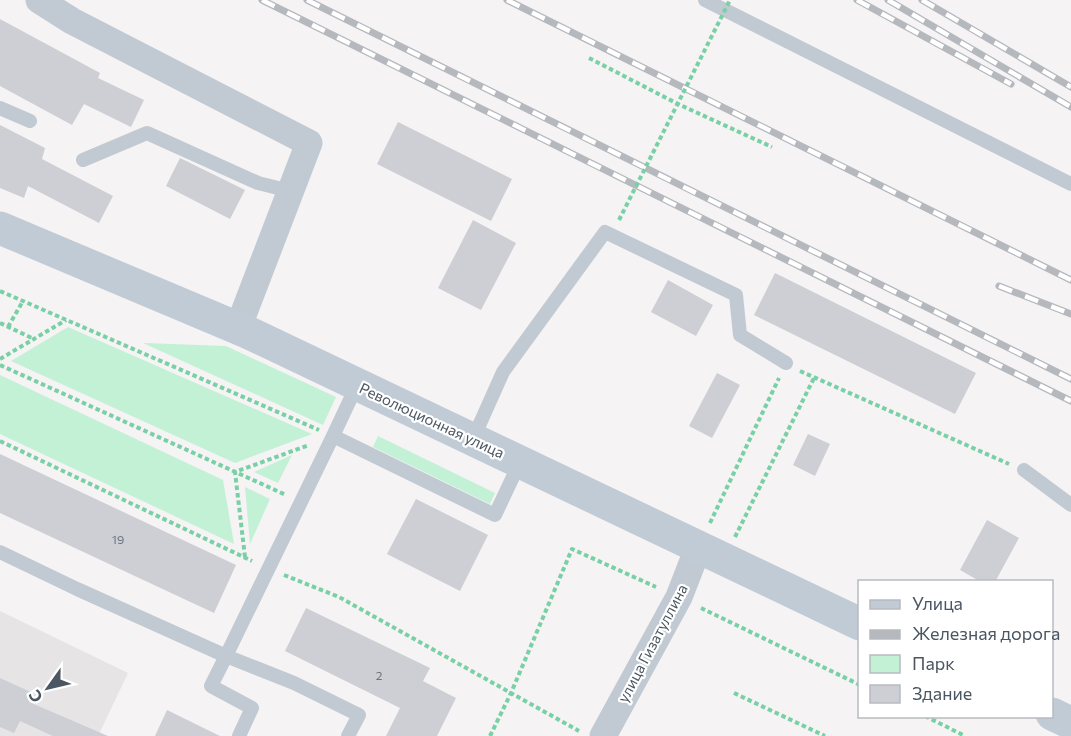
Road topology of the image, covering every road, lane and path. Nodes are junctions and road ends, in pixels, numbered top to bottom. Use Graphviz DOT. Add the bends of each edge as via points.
graph roads {
  1 [pos="39,0"];
  2 [pos="705,0"];
  3 [pos="730,0"];
  4 [pos="589,58"];
  5 [pos="678,104"];
  6 [pos="0,108"];
  7 [pos="30,121"];
  8 [pos="772,147"];
  9 [pos="83,160"];
  10 [pos="1071,184"];
  11 [pos="291,191"];
  12 [pos="619,220"];
  13 [pos="0,228"];
  14 [pos="0,291"];
  15 [pos="23,301"];
  16 [pos="66,320"];
  17 [pos="0,323"];
  18 [pos="8,327"];
  19 [pos="238,328"];
  20 [pos="34,339"];
  21 [pos="0,359"];
  22 [pos="786,363"];
  23 [pos="0,365"];
  24 [pos="814,378"];
  25 [pos="357,385"];
  26 [pos="333,436"];
  27 [pos="473,439"];
  28 [pos="0,441"];
  29 [pos="520,461"];
  30 [pos="1024,470"];
  31 [pos="236,472"];
  32 [pos="301,502"];
  33 [pos="1071,505"];
  34 [pos="0,552"];
  35 [pos="711,554"];
  36 [pos="245,558"];
  37 [pos="268,569"];
  38 [pos="706,598"];
  39 [pos="690,602"];
  40 [pos="858,623"];
  41 [pos="225,656"];
  42 [pos="858,684"];
  43 [pos="511,693"];
  44 [pos="734,693"];
  45 [pos="1053,714"];
  46 [pos="927,718"];
  47 [pos="1071,723"];
  48 [pos="239,736"];
  49 [pos="348,736"];
  50 [pos="490,736"];
  51 [pos="587,736"];
  52 [pos="603,736"];
  53 [pos="825,736"];
  54 [pos="965,736"];
  1 -- 11 [label="street" via="72,21 309,143"];
  2 -- 10 [label="lane"];
  3 -- 5 [label="path, bridge"];
  4 -- 5 [label="path"];
  5 -- 8 [label="path"];
  5 -- 12 [label="path, bridge"];
  6 -- 7 [label="lane"];
  9 -- 11 [label="lane" via="147,133 258,183"];
  11 -- 19 [label="street"];
  13 -- 19 [label="main road, Революционная улица"];
  14 -- 15 [label="path"];
  15 -- 16 [label="path"];
  15 -- 18 [label="path"];
  16 -- 20 [label="path"];
  16 -- 26 [label="path"];
  17 -- 18 [label="path"];
  18 -- 20 [label="path"];
  19 -- 25 [label="main road, Революционная улица"];
  20 -- 21 [label="path"];
  22 -- 24 [label="path"];
  22 -- 27 [label="lane" via="740,335 736,295 605,232 503,372"];
  22 -- 35 [label="path"];
  23 -- 31 [label="path"];
  24 -- 30 [label="path"];
  24 -- 35 [label="path"];
  25 -- 26 [label="lane"];
  25 -- 27 [label="main road, Революционная улица"];
  26 -- 29 [label="lane" via="495,515"];
  26 -- 31 [label="path"];
  26 -- 32 [label="lane"];
  27 -- 29 [label="main road, Революционная улица"];
  28 -- 36 [label="path"];
  29 -- 35 [label="main road, Революционная улица"];
  30 -- 33 [label="lane"];
  31 -- 32 [label="path"];
  31 -- 36 [label="path"];
  32 -- 37 [label="lane"];
  34 -- 41 [label="lane"];
  35 -- 39 [label="street, улица Гизатуллина"];
  35 -- 40 [label="main road, Революционная улица"];
  36 -- 37 [label="path"];
  37 -- 41 [label="lane"];
  37 -- 43 [label="path" via="339,597"];
  38 -- 39 [label="path"];
  39 -- 42 [label="path"];
  39 -- 43 [label="path" via="572,549"];
  39 -- 52 [label="street, улица Гизатуллина"];
  41 -- 48 [label="lane" via="211,687 252,708"];
  41 -- 49 [label="lane" via="294,683 359,715"];
  43 -- 50 [label="path"];
  43 -- 51 [label="path"];
  44 -- 53 [label="path"];
  45 -- 47 [label="main road"];
  46 -- 54 [label="path"];
}
